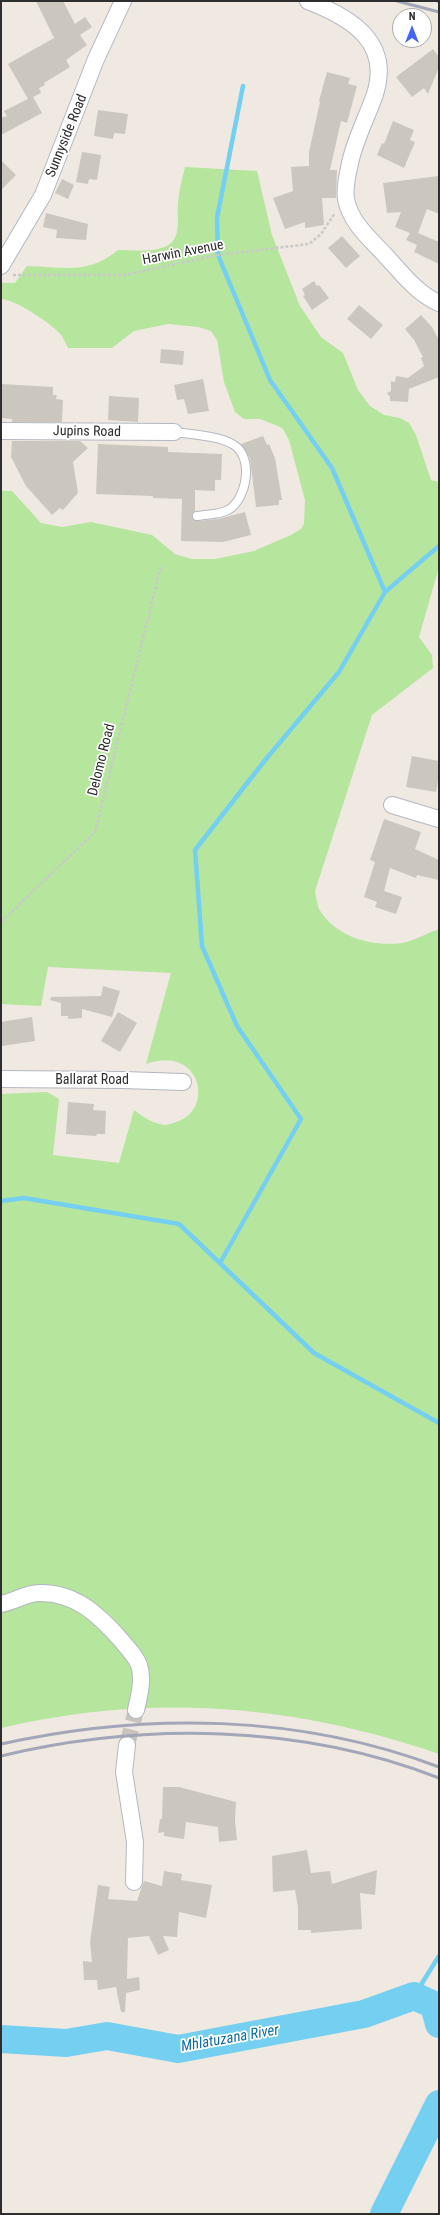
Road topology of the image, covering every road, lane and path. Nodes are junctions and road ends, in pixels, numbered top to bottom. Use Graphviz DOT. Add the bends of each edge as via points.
graph roads {
  1 [pos="123,1"];
  2 [pos="308,1"];
  3 [pos="346,198"];
  4 [pos="5,270"];
  5 [pos="439,303"];
  6 [pos="1,431"];
  7 [pos="174,432"];
  8 [pos="197,516"];
  9 [pos="161,566"];
  10 [pos="392,805"];
  11 [pos="439,819"];
  12 [pos="1,922"];
  13 [pos="1,1079"];
  14 [pos="183,1082"];
  15 [pos="1,1604"];
  16 [pos="136,1710"];
  17 [pos="127,1745"];
  18 [pos="134,1882"];
  1 -- 4 [label="street, Sunnyside Road" via="96,58 43,196"];
  2 -- 3 [label="street" via="337,13 355,25 377,55 378,73 374,96 354,146"];
  3 -- 4 [label="path, Harwin Avenue" via="322,234 309,244 218,256 124,275"];
  3 -- 5 [label="street" via="356,224 415,287"];
  6 -- 7 [label="street, Jupins Road"];
  7 -- 8 [label="lane" via="227,441 235,445 242,454 246,478 236,503 227,510"];
  9 -- 12 [label="path, Delomo Road" via="95,832"];
  10 -- 11 [label="street"];
  13 -- 14 [label="street, Ballarat Road"];
  15 -- 16 [label="street" via="34,1593 44,1593 68,1598 95,1612 139,1664 141,1686"];
  17 -- 18 [label="street" via="124,1772 135,1842"];
}
